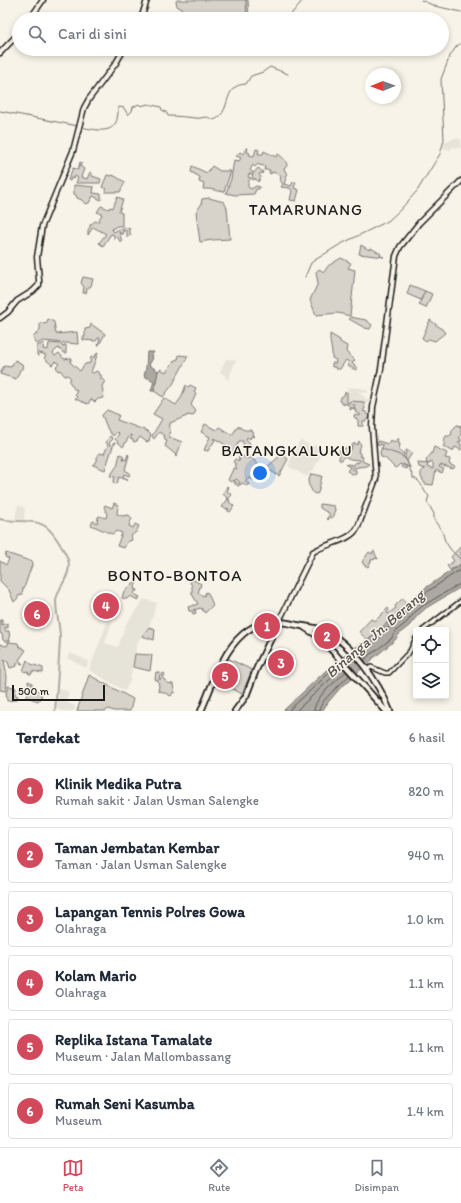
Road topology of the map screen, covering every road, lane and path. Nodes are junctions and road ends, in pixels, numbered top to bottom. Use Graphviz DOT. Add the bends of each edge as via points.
graph roads {
  1 [pos="44,0"];
  2 [pos="147,0"];
  3 [pos="36,12"];
  4 [pos="143,12"];
  5 [pos="12,41"];
  6 [pos="0,54"];
  7 [pos="120,56"];
  8 [pos="461,181"];
  9 [pos="0,318"];
  10 [pos="460,602"];
  11 [pos="279,622"];
  12 [pos="304,626"];
  13 [pos="427,627"];
  14 [pos="413,644"];
  15 [pos="366,670"];
  16 [pos="201,711"];
  17 [pos="236,711"];
  18 [pos="389,711"];
  1 -- 3 [label="main road"];
  2 -- 4 [label="main road"];
  5 -- 6 [label="main road"];
  7 -- 9 [label="main road" via="87,103 68,163 42,226 37,257 40,282 33,291 21,298"];
  8 -- 11 [label="main road" via="419,223 396,256 373,407 376,479 358,527 348,537 313,552"];
  10 -- 13 [label="main road"];
  11 -- 12 [label="highway"];
  11 -- 16 [label="highway" via="251,628 233,645"];
  11 -- 17 [label="highway" via="245,697"];
  12 -- 15 [label="highway" via="317,628 335,637"];
  12 -- 18 [label="highway" via="321,638"];
  14 -- 15 [label="main road" via="408,653 389,673 371,667"];
  15 -- 18 [label="highway" via="378,684"];
}
